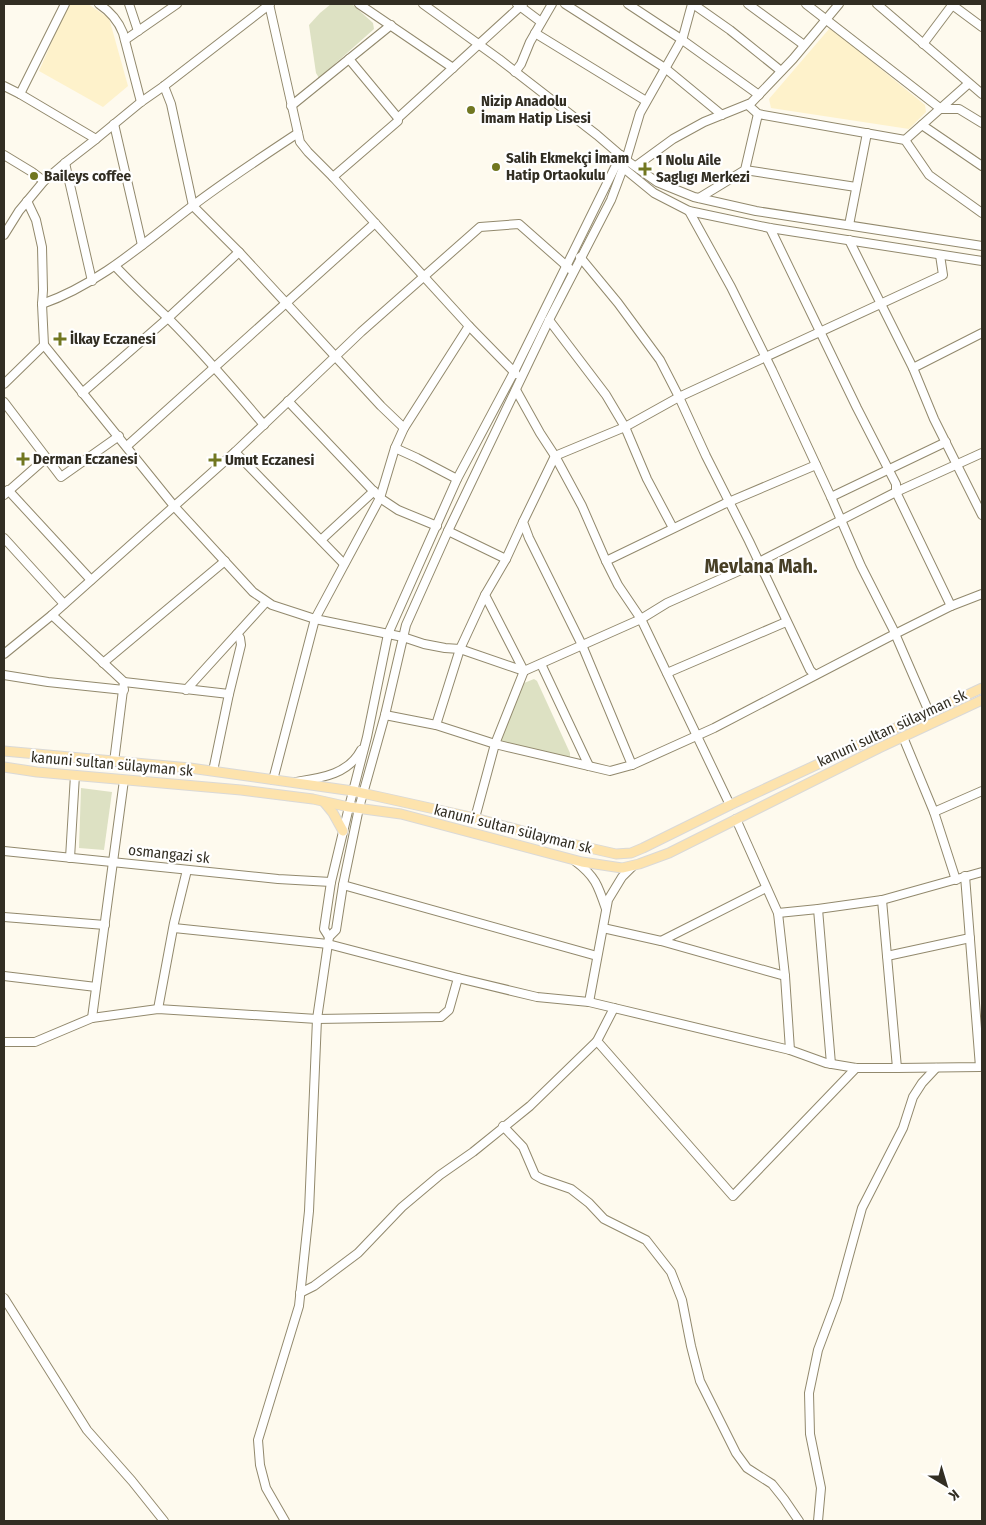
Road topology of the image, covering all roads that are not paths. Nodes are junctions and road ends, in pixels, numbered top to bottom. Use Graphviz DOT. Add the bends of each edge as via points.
graph roads {
  1 [pos="65,4"];
  2 [pos="99,4"];
  3 [pos="129,4"];
  4 [pos="177,4"];
  5 [pos="270,4"];
  6 [pos="359,4"];
  7 [pos="422,4"];
  8 [pos="552,4"];
  9 [pos="565,4"];
  10 [pos="628,4"];
  11 [pos="693,4"];
  12 [pos="748,4"];
  13 [pos="806,4"];
  14 [pos="839,4"];
  15 [pos="877,4"];
  16 [pos="952,4"];
  17 [pos="519,5"];
  18 [pos="825,19"];
  19 [pos="541,22"];
  20 [pos="391,26"];
  21 [pos="982,27"];
  22 [pos="138,31"];
  23 [pos="535,33"];
  24 [pos="681,39"];
  25 [pos="125,40"];
  26 [pos="478,44"];
  27 [pos="923,44"];
  28 [pos="804,46"];
  29 [pos="349,59"];
  30 [pos="453,68"];
  31 [pos="665,68"];
  32 [pos="781,71"];
  33 [pos="516,72"];
  34 [pos="968,84"];
  35 [pos="4,86"];
  36 [pos="164,86"];
  37 [pos="20,94"];
  38 [pos="982,94"];
  39 [pos="759,95"];
  40 [pos="646,101"];
  41 [pos="141,102"];
  42 [pos="748,105"];
  43 [pos="291,106"];
  44 [pos="941,109"];
  45 [pos="758,114"];
  46 [pos="722,115"];
  47 [pos="398,118"];
  48 [pos="982,123"];
  49 [pos="114,124"];
  50 [pos="922,126"];
  51 [pos="867,133"];
  52 [pos="298,134"];
  53 [pos="96,139"];
  54 [pos="905,140"];
  55 [pos="4,155"];
  56 [pos="622,161"];
  57 [pos="65,163"];
  58 [pos="636,166"];
  59 [pos="982,166"];
  60 [pos="746,170"];
  61 [pos="333,177"];
  62 [pos="44,181"];
  63 [pos="856,187"];
  64 [pos="699,198"];
  65 [pos="27,201"];
  66 [pos="193,206"];
  67 [pos="689,211"];
  68 [pos="982,213"];
  69 [pos="375,223"];
  70 [pos="849,225"];
  71 [pos="770,228"];
  72 [pos="4,235"];
  73 [pos="849,240"];
  74 [pos="142,245"];
  75 [pos="982,246"];
  76 [pos="239,252"];
  77 [pos="940,255"];
  78 [pos="580,257"];
  79 [pos="982,261"];
  80 [pos="115,266"];
  81 [pos="566,266"];
  82 [pos="573,272"];
  83 [pos="425,277"];
  84 [pos="92,281"];
  85 [pos="287,303"];
  86 [pos="42,304"];
  87 [pos="880,305"];
  88 [pos="168,318"];
  89 [pos="548,320"];
  90 [pos="469,326"];
  91 [pos="820,332"];
  92 [pos="982,333"];
  93 [pos="44,345"];
  94 [pos="336,356"];
  95 [pos="765,357"];
  96 [pos="214,367"];
  97 [pos="913,368"];
  98 [pos="514,372"];
  99 [pos="520,379"];
  100 [pos="4,384"];
  101 [pos="516,390"];
  102 [pos="82,393"];
  103 [pos="679,397"];
  104 [pos="288,401"];
  105 [pos="4,402"];
  106 [pos="264,425"];
  107 [pos="625,427"];
  108 [pos="404,428"];
  109 [pos="119,436"];
  110 [pos="946,442"];
  111 [pos="127,446"];
  112 [pos="395,448"];
  113 [pos="235,452"];
  114 [pos="982,453"];
  115 [pos="556,456"];
  116 [pos="46,458"];
  117 [pos="816,464"];
  118 [pos="956,464"];
  119 [pos="888,470"];
  120 [pos="458,479"];
  121 [pos="374,491"];
  122 [pos="6,492"];
  123 [pos="896,492"];
  124 [pos="831,497"];
  125 [pos="380,498"];
  126 [pos="729,502"];
  127 [pos="174,506"];
  128 [pos="982,515"];
  129 [pos="841,521"];
  130 [pos="523,522"];
  131 [pos="437,526"];
  132 [pos="673,528"];
  133 [pos="448,531"];
  134 [pos="4,538"];
  135 [pos="321,540"];
  136 [pos="506,559"];
  137 [pos="225,560"];
  138 [pos="606,561"];
  139 [pos="759,562"];
  140 [pos="344,564"];
  141 [pos="91,580"];
  142 [pos="982,594"];
  143 [pos="484,595"];
  144 [pos="266,602"];
  145 [pos="64,604"];
  146 [pos="951,606"];
  147 [pos="52,615"];
  148 [pos="641,618"];
  149 [pos="315,619"];
  150 [pos="786,622"];
  151 [pos="237,634"];
  152 [pos="388,634"];
  153 [pos="895,634"];
  154 [pos="403,637"];
  155 [pos="582,645"];
  156 [pos="460,649"];
  157 [pos="4,654"];
  158 [pos="103,663"];
  159 [pos="541,664"];
  160 [pos="524,671"];
  161 [pos="667,673"];
  162 [pos="4,675"];
  163 [pos="815,675"];
  164 [pos="124,686"];
  165 [pos="982,688"];
  166 [pos="186,690"];
  167 [pos="228,694"];
  168 [pos="982,700"];
  169 [pos="929,712"];
  170 [pos="385,715"];
  171 [pos="436,725"];
  172 [pos="697,736"];
  173 [pos="367,737"];
  174 [pos="903,737"];
  175 [pos="495,744"];
  176 [pos="4,751"];
  177 [pos="114,762"];
  178 [pos="632,765"];
  179 [pos="589,766"];
  180 [pos="4,767"];
  181 [pos="213,771"];
  182 [pos="4,772"];
  183 [pos="75,775"];
  184 [pos="124,780"];
  185 [pos="273,780"];
  186 [pos="291,782"];
  187 [pos="353,791"];
  188 [pos="982,791"];
  189 [pos="364,793"];
  190 [pos="324,802"];
  191 [pos="730,805"];
  192 [pos="348,807"];
  193 [pos="359,808"];
  194 [pos="934,812"];
  195 [pos="475,818"];
  196 [pos="736,819"];
  197 [pos="343,831"];
  198 [pos="4,851"];
  199 [pos="70,858"];
  200 [pos="572,859"];
  201 [pos="113,863"];
  202 [pos="633,866"];
  203 [pos="188,870"];
  204 [pos="982,872"];
  205 [pos="965,876"];
  206 [pos="956,880"];
  207 [pos="331,882"];
  208 [pos="343,885"];
  209 [pos="766,888"];
  210 [pos="882,900"];
  211 [pos="818,909"];
  212 [pos="606,910"];
  213 [pos="778,913"];
  214 [pos="4,917"];
  215 [pos="105,925"];
  216 [pos="174,928"];
  217 [pos="603,928"];
  218 [pos="970,938"];
  219 [pos="329,940"];
  220 [pos="661,941"];
  221 [pos="597,956"];
  222 [pos="887,956"];
  223 [pos="4,976"];
  224 [pos="785,976"];
  225 [pos="458,978"];
  226 [pos="96,987"];
  227 [pos="589,1002"];
  228 [pos="614,1008"];
  229 [pos="158,1009"];
  230 [pos="92,1018"];
  231 [pos="317,1019"];
  232 [pos="597,1041"];
  233 [pos="4,1042"];
  234 [pos="790,1050"];
  235 [pos="831,1064"];
  236 [pos="981,1067"];
  237 [pos="856,1068"];
  238 [pos="897,1068"];
  239 [pos="936,1068"];
  240 [pos="503,1126"];
  241 [pos="300,1294"];
  242 [pos="4,1298"];
  243 [pos="164,1521"];
  244 [pos="285,1521"];
  245 [pos="799,1521"];
  246 [pos="818,1521"];
  1 -- 37 [label="street"];
  2 -- 25 [label="street" via="115,16"];
  3 -- 22 [label="street"];
  4 -- 22 [label="street"];
  5 -- 36 [label="street"];
  5 -- 43 [label="street"];
  6 -- 20 [label="street"];
  7 -- 26 [label="street"];
  8 -- 19 [label="street"];
  9 -- 31 [label="street"];
  10 -- 24 [label="street"];
  11 -- 24 [label="street"];
  11 -- 32 [label="street"];
  12 -- 28 [label="street"];
  13 -- 18 [label="street"];
  14 -- 18 [label="street"];
  15 -- 27 [label="street"];
  16 -- 21 [label="street"];
  16 -- 27 [label="street"];
  17 -- 19 [label="street"];
  17 -- 26 [label="street"];
  18 -- 28 [label="street"];
  18 -- 44 [label="street"];
  19 -- 23 [label="street"];
  20 -- 29 [label="street"];
  20 -- 30 [label="street"];
  22 -- 25 [label="street"];
  23 -- 33 [label="street"];
  23 -- 40 [label="street"];
  24 -- 31 [label="street"];
  24 -- 39 [label="street"];
  25 -- 41 [label="street"];
  26 -- 30 [label="street"];
  26 -- 33 [label="street"];
  27 -- 34 [label="street"];
  28 -- 32 [label="street"];
  29 -- 43 [label="street"];
  29 -- 47 [label="street"];
  30 -- 47 [label="street"];
  31 -- 40 [label="street"];
  31 -- 46 [label="street"];
  32 -- 39 [label="street"];
  33 -- 56 [label="street" via="597,135"];
  34 -- 38 [label="street"];
  34 -- 44 [label="street"];
  35 -- 37 [label="street"];
  36 -- 41 [label="street"];
  36 -- 66 [label="street" via="171,104"];
  37 -- 53 [label="street"];
  39 -- 42 [label="street"];
  40 -- 56 [label="street"];
  41 -- 49 [label="street"];
  42 -- 45 [label="street"];
  42 -- 46 [label="street"];
  43 -- 52 [label="street"];
  44 -- 48 [label="street" via="959,109"];
  44 -- 50 [label="street"];
  45 -- 51 [label="street"];
  45 -- 60 [label="street"];
  46 -- 58 [label="street" via="672,139"];
  47 -- 61 [label="street"];
  49 -- 53 [label="street"];
  49 -- 74 [label="street"];
  50 -- 54 [label="street"];
  50 -- 59 [label="street"];
  51 -- 54 [label="street"];
  51 -- 63 [label="street"];
  52 -- 61 [label="street" via="308,152"];
  52 -- 66 [label="street"];
  53 -- 57 [label="street"];
  54 -- 68 [label="street" via="929,175"];
  55 -- 62 [label="street"];
  56 -- 58 [label="street"];
  56 -- 67 [label="street" via="654,193"];
  56 -- 78 [label="street" via="611,200"];
  56 -- 81 [label="street"];
  57 -- 62 [label="street"];
  57 -- 84 [label="street"];
  58 -- 64 [label="street" via="657,182"];
  60 -- 63 [label="street"];
  60 -- 64 [label="street"];
  61 -- 69 [label="street"];
  62 -- 65 [label="street"];
  63 -- 70 [label="street"];
  64 -- 70 [label="street" via="756,211"];
  65 -- 72 [label="street"];
  65 -- 86 [label="street" via="36,220 42,247"];
  66 -- 74 [label="street"];
  66 -- 76 [label="street"];
  67 -- 71 [label="street"];
  67 -- 95 [label="street"];
  69 -- 83 [label="street"];
  69 -- 85 [label="street"];
  70 -- 75 [label="street"];
  71 -- 73 [label="street"];
  71 -- 91 [label="street"];
  73 -- 77 [label="street"];
  73 -- 87 [label="street"];
  74 -- 80 [label="street"];
  76 -- 85 [label="street"];
  76 -- 88 [label="street"];
  77 -- 79 [label="street"];
  77 -- 87 [label="street" via="943,276"];
  78 -- 82 [label="street"];
  78 -- 103 [label="street" via="660,360"];
  80 -- 84 [label="street"];
  80 -- 88 [label="street"];
  81 -- 82 [label="street"];
  81 -- 83 [label="street" via="519,224 480,227"];
  81 -- 98 [label="street"];
  82 -- 89 [label="street"];
  83 -- 90 [label="street"];
  83 -- 94 [label="street"];
  84 -- 86 [label="street"];
  85 -- 94 [label="street"];
  85 -- 96 [label="street"];
  86 -- 93 [label="street"];
  87 -- 91 [label="street"];
  87 -- 97 [label="street"];
  88 -- 96 [label="street"];
  88 -- 102 [label="street"];
  89 -- 99 [label="street"];
  89 -- 107 [label="street" via="606,395"];
  90 -- 98 [label="street"];
  90 -- 108 [label="street"];
  91 -- 95 [label="street"];
  91 -- 119 [label="street"];
  92 -- 97 [label="street"];
  93 -- 100 [label="street"];
  93 -- 102 [label="street"];
  94 -- 104 [label="street"];
  94 -- 108 [label="street"];
  95 -- 103 [label="street"];
  95 -- 117 [label="street"];
  96 -- 106 [label="street"];
  96 -- 111 [label="street"];
  97 -- 110 [label="street"];
  98 -- 99 [label="street"];
  98 -- 120 [label="street"];
  99 -- 101 [label="street"];
  101 -- 115 [label="street"];
  101 -- 133 [label="street"];
  102 -- 109 [label="street"];
  103 -- 107 [label="street"];
  103 -- 126 [label="street"];
  104 -- 106 [label="street"];
  104 -- 121 [label="street"];
  105 -- 116 [label="street"];
  106 -- 113 [label="street"];
  107 -- 115 [label="street"];
  107 -- 132 [label="street"];
  108 -- 112 [label="street"];
  109 -- 111 [label="street"];
  109 -- 116 [label="street" via="61,477"];
  110 -- 118 [label="street"];
  110 -- 119 [label="street"];
  111 -- 127 [label="street"];
  112 -- 120 [label="street"];
  112 -- 125 [label="street"];
  113 -- 127 [label="street"];
  113 -- 135 [label="street"];
  114 -- 118 [label="street"];
  115 -- 130 [label="street"];
  115 -- 138 [label="street"];
  116 -- 122 [label="street"];
  117 -- 124 [label="street"];
  117 -- 126 [label="street"];
  118 -- 123 [label="street"];
  118 -- 128 [label="street"];
  119 -- 123 [label="street" via="896,484"];
  119 -- 124 [label="street"];
  120 -- 131 [label="street"];
  121 -- 125 [label="street"];
  121 -- 135 [label="street"];
  122 -- 141 [label="street"];
  123 -- 129 [label="street"];
  123 -- 146 [label="street"];
  124 -- 129 [label="street"];
  125 -- 131 [label="street" via="398,510"];
  125 -- 140 [label="street"];
  126 -- 132 [label="street"];
  126 -- 139 [label="street"];
  127 -- 137 [label="street"];
  127 -- 141 [label="street"];
  129 -- 139 [label="street"];
  129 -- 153 [label="street"];
  130 -- 136 [label="street"];
  130 -- 155 [label="street"];
  131 -- 152 [label="street"];
  132 -- 138 [label="street"];
  133 -- 136 [label="street"];
  133 -- 154 [label="street"];
  134 -- 145 [label="street"];
  135 -- 140 [label="street"];
  136 -- 143 [label="street"];
  137 -- 144 [label="street"];
  137 -- 158 [label="street"];
  138 -- 148 [label="street"];
  139 -- 148 [label="street"];
  139 -- 150 [label="street"];
  140 -- 149 [label="street"];
  141 -- 145 [label="street"];
  142 -- 146 [label="street"];
  143 -- 156 [label="street"];
  143 -- 160 [label="street"];
  144 -- 149 [label="street"];
  144 -- 151 [label="street"];
  145 -- 147 [label="street"];
  146 -- 153 [label="street"];
  147 -- 157 [label="street"];
  147 -- 158 [label="street"];
  148 -- 155 [label="street"];
  148 -- 161 [label="street"];
  149 -- 152 [label="street"];
  149 -- 185 [label="street"];
  150 -- 161 [label="street"];
  150 -- 163 [label="street"];
  151 -- 166 [label="street"];
  151 -- 167 [label="street" via="240,645"];
  152 -- 154 [label="street"];
  152 -- 173 [label="street"];
  153 -- 163 [label="street"];
  153 -- 169 [label="street"];
  154 -- 156 [label="street" via="424,644"];
  154 -- 170 [label="street"];
  155 -- 159 [label="street"];
  155 -- 178 [label="street"];
  156 -- 160 [label="street"];
  156 -- 171 [label="street"];
  158 -- 164 [label="street"];
  159 -- 160 [label="street"];
  159 -- 179 [label="street"];
  160 -- 175 [label="street"];
  161 -- 172 [label="street"];
  162 -- 164 [label="street" via="48,682"];
  163 -- 172 [label="street"];
  164 -- 166 [label="street"];
  164 -- 177 [label="street"];
  165 -- 169 [label="main road"];
  166 -- 167 [label="street"];
  167 -- 181 [label="street"];
  168 -- 174 [label="main road, kanuni sultan sülayman sk"];
  169 -- 191 [label="main road"];
  170 -- 171 [label="street"];
  170 -- 189 [label="street"];
  171 -- 175 [label="street"];
  172 -- 178 [label="street"];
  172 -- 191 [label="street"];
  173 -- 186 [label="street" via="357,757 341,770 325,777"];
  173 -- 187 [label="street"];
  174 -- 194 [label="street"];
  174 -- 196 [label="main road, kanuni sultan sülayman sk"];
  175 -- 179 [label="street"];
  175 -- 195 [label="street"];
  176 -- 177 [label="main road"];
  177 -- 181 [label="main road"];
  178 -- 179 [label="street" via="610,771"];
  180 -- 182 [label="street"];
  180 -- 183 [label="main road, kanuni sultan sülayman sk"];
  181 -- 185 [label="main road"];
  183 -- 184 [label="main road, kanuni sultan sülayman sk"];
  183 -- 199 [label="street"];
  184 -- 190 [label="main road, kanuni sultan sülayman sk" via="241,790"];
  184 -- 201 [label="street"];
  185 -- 186 [label="main road"];
  186 -- 187 [label="main road"];
  187 -- 189 [label="main road"];
  187 -- 192 [label="street"];
  188 -- 194 [label="street"];
  189 -- 193 [label="street"];
  189 -- 195 [label="main road"];
  190 -- 192 [label="main road, kanuni sultan sülayman sk"];
  190 -- 197 [label="main road"];
  191 -- 195 [label="main road" via="643,848 616,854"];
  192 -- 193 [label="main road, kanuni sultan sülayman sk"];
  192 -- 197 [label="street"];
  193 -- 200 [label="main road, kanuni sultan sülayman sk" via="401,814"];
  193 -- 208 [label="street"];
  194 -- 206 [label="street"];
  196 -- 202 [label="main road, kanuni sultan sülayman sk"];
  196 -- 209 [label="street"];
  197 -- 207 [label="street"];
  198 -- 199 [label="street, osmangazi sk"];
  199 -- 201 [label="street, osmangazi sk"];
  200 -- 202 [label="main road, kanuni sultan sülayman sk" via="622,868"];
  200 -- 212 [label="street" via="590,874"];
  201 -- 203 [label="street, osmangazi sk"];
  201 -- 215 [label="street"];
  202 -- 212 [label="street" via="613,890"];
  203 -- 207 [label="street, osmangazi sk"];
  203 -- 216 [label="street"];
  204 -- 205 [label="street"];
  205 -- 206 [label="street"];
  205 -- 218 [label="street"];
  206 -- 210 [label="street"];
  207 -- 219 [label="street" via="324,930"];
  208 -- 219 [label="street" via="336,930"];
  208 -- 221 [label="street"];
  209 -- 213 [label="street"];
  209 -- 220 [label="street"];
  210 -- 211 [label="street"];
  210 -- 222 [label="street"];
  211 -- 213 [label="street"];
  211 -- 235 [label="street"];
  212 -- 217 [label="street"];
  213 -- 224 [label="street"];
  214 -- 215 [label="street"];
  215 -- 226 [label="street"];
  216 -- 219 [label="street"];
  216 -- 229 [label="street"];
  217 -- 220 [label="street"];
  217 -- 221 [label="street"];
  218 -- 222 [label="street"];
  218 -- 236 [label="street"];
  219 -- 225 [label="street"];
  219 -- 231 [label="street"];
  220 -- 224 [label="street"];
  221 -- 227 [label="street"];
  222 -- 238 [label="street"];
  223 -- 226 [label="street"];
  224 -- 234 [label="street"];
  225 -- 227 [label="street" via="538,998"];
  225 -- 231 [label="street" via="449,1010 441,1017"];
  226 -- 230 [label="street"];
  227 -- 228 [label="street"];
  228 -- 232 [label="street"];
  228 -- 234 [label="street"];
  229 -- 230 [label="street"];
  229 -- 231 [label="street"];
  230 -- 233 [label="street" via="35,1042"];
  231 -- 241 [label="street" via="309,1211"];
  232 -- 237 [label="street" via="734,1196"];
  232 -- 240 [label="street" via="530,1106"];
  234 -- 235 [label="street"];
  235 -- 237 [label="street"];
  236 -- 239 [label="street"];
  237 -- 238 [label="street"];
  238 -- 239 [label="street"];
  239 -- 246 [label="street" via="913,1097 902,1128 862,1208 837,1299 818,1350 809,1393 810,1434 821,1488"];
  240 -- 241 [label="street" via="402,1207 358,1253"];
  240 -- 245 [label="street" via="523,1148 535,1175 571,1189 604,1219 646,1240 671,1272 682,1300 700,1380 736,1452 747,1468 772,1484"];
  241 -- 244 [label="street" via="258,1440 266,1488"];
  242 -- 243 [label="street" via="87,1430"];
}
